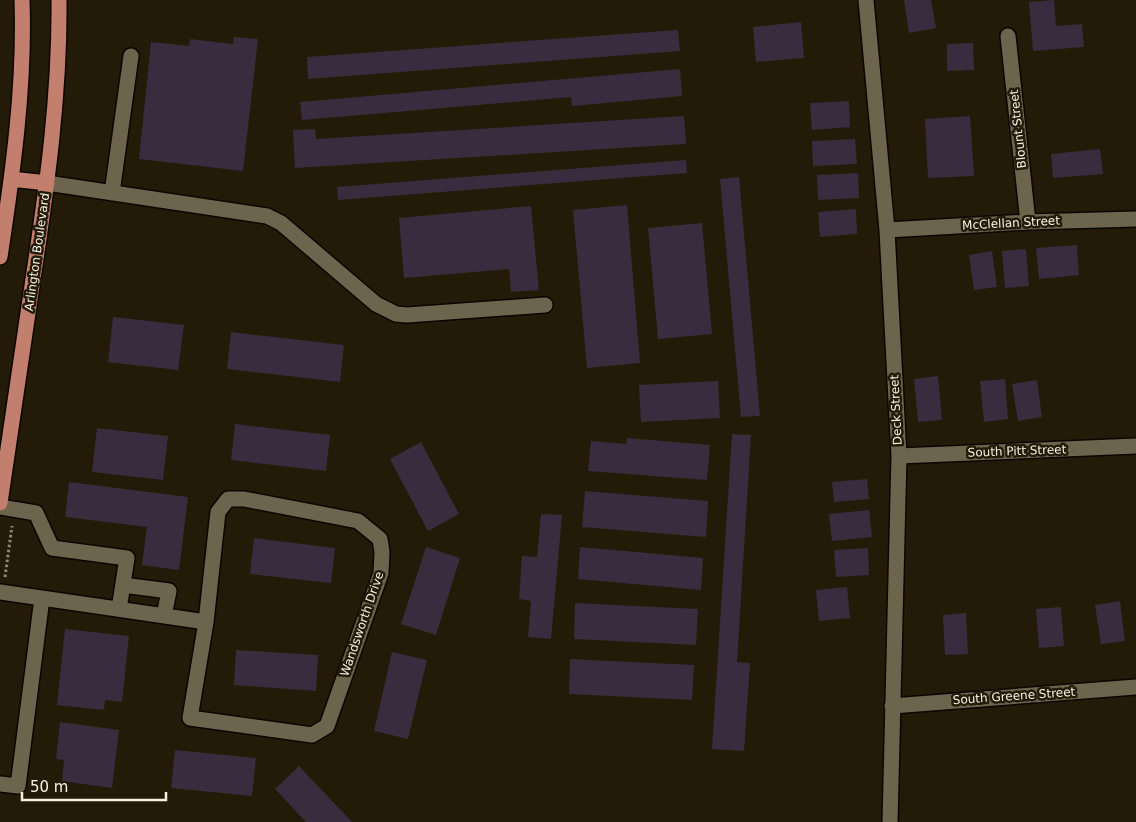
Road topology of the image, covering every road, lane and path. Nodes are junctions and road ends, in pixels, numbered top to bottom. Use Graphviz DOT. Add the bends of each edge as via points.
graph roads {
  1 [pos="22,0"];
  2 [pos="59,0"];
  3 [pos="866,0"];
  4 [pos="1008,36"];
  5 [pos="131,56"];
  6 [pos="6,178"];
  7 [pos="47,183"];
  8 [pos="112,193"];
  9 [pos="1136,218"];
  10 [pos="1028,222"];
  11 [pos="887,230"];
  12 [pos="0,257"];
  13 [pos="545,304"];
  14 [pos="1136,446"];
  15 [pos="899,456"];
  16 [pos="0,505"];
  17 [pos="13,523"];
  18 [pos="5,574"];
  19 [pos="124,584"];
  20 [pos="0,592"];
  21 [pos="42,598"];
  22 [pos="119,609"];
  23 [pos="164,616"];
  24 [pos="206,622"];
  25 [pos="1136,687"];
  26 [pos="892,706"];
  27 [pos="0,784"];
  28 [pos="890,822"];
  1 -- 6 [label="main road" via="17,141"];
  2 -- 7 [label="main road, Arlington Boulevard" via="58,57"];
  3 -- 11 [label="street, Deck Street"];
  4 -- 10 [label="street, Blount Street"];
  5 -- 8 [label="street"];
  6 -- 7 [label="main road"];
  6 -- 12 [label="main road"];
  7 -- 8 [label="street"];
  7 -- 16 [label="main road, Arlington Boulevard"];
  8 -- 13 [label="street" via="267,216 281,223 376,304 396,314"];
  9 -- 10 [label="street, McClellan Street"];
  10 -- 11 [label="street, McClellan Street"];
  11 -- 15 [label="street, Deck Street"];
  14 -- 15 [label="street, South Pitt Street"];
  15 -- 26 [label="street, Deck Street"];
  16 -- 19 [label="street" via="36,513 52,548 127,558"];
  17 -- 18 [label="path"];
  19 -- 22 [label="street"];
  19 -- 23 [label="street" via="169,590"];
  20 -- 21 [label="street"];
  21 -- 22 [label="street"];
  21 -- 27 [label="street" via="18,786"];
  22 -- 23 [label="street"];
  23 -- 24 [label="street"];
  24 -- 24 [label="street, Wandsworth Drive" via="190,718 312,735 327,726 381,573 380,539 358,521 244,499 228,499 218,512"];
  25 -- 26 [label="street, South Greene Street"];
  26 -- 28 [label="street, Deck Street"];
}
